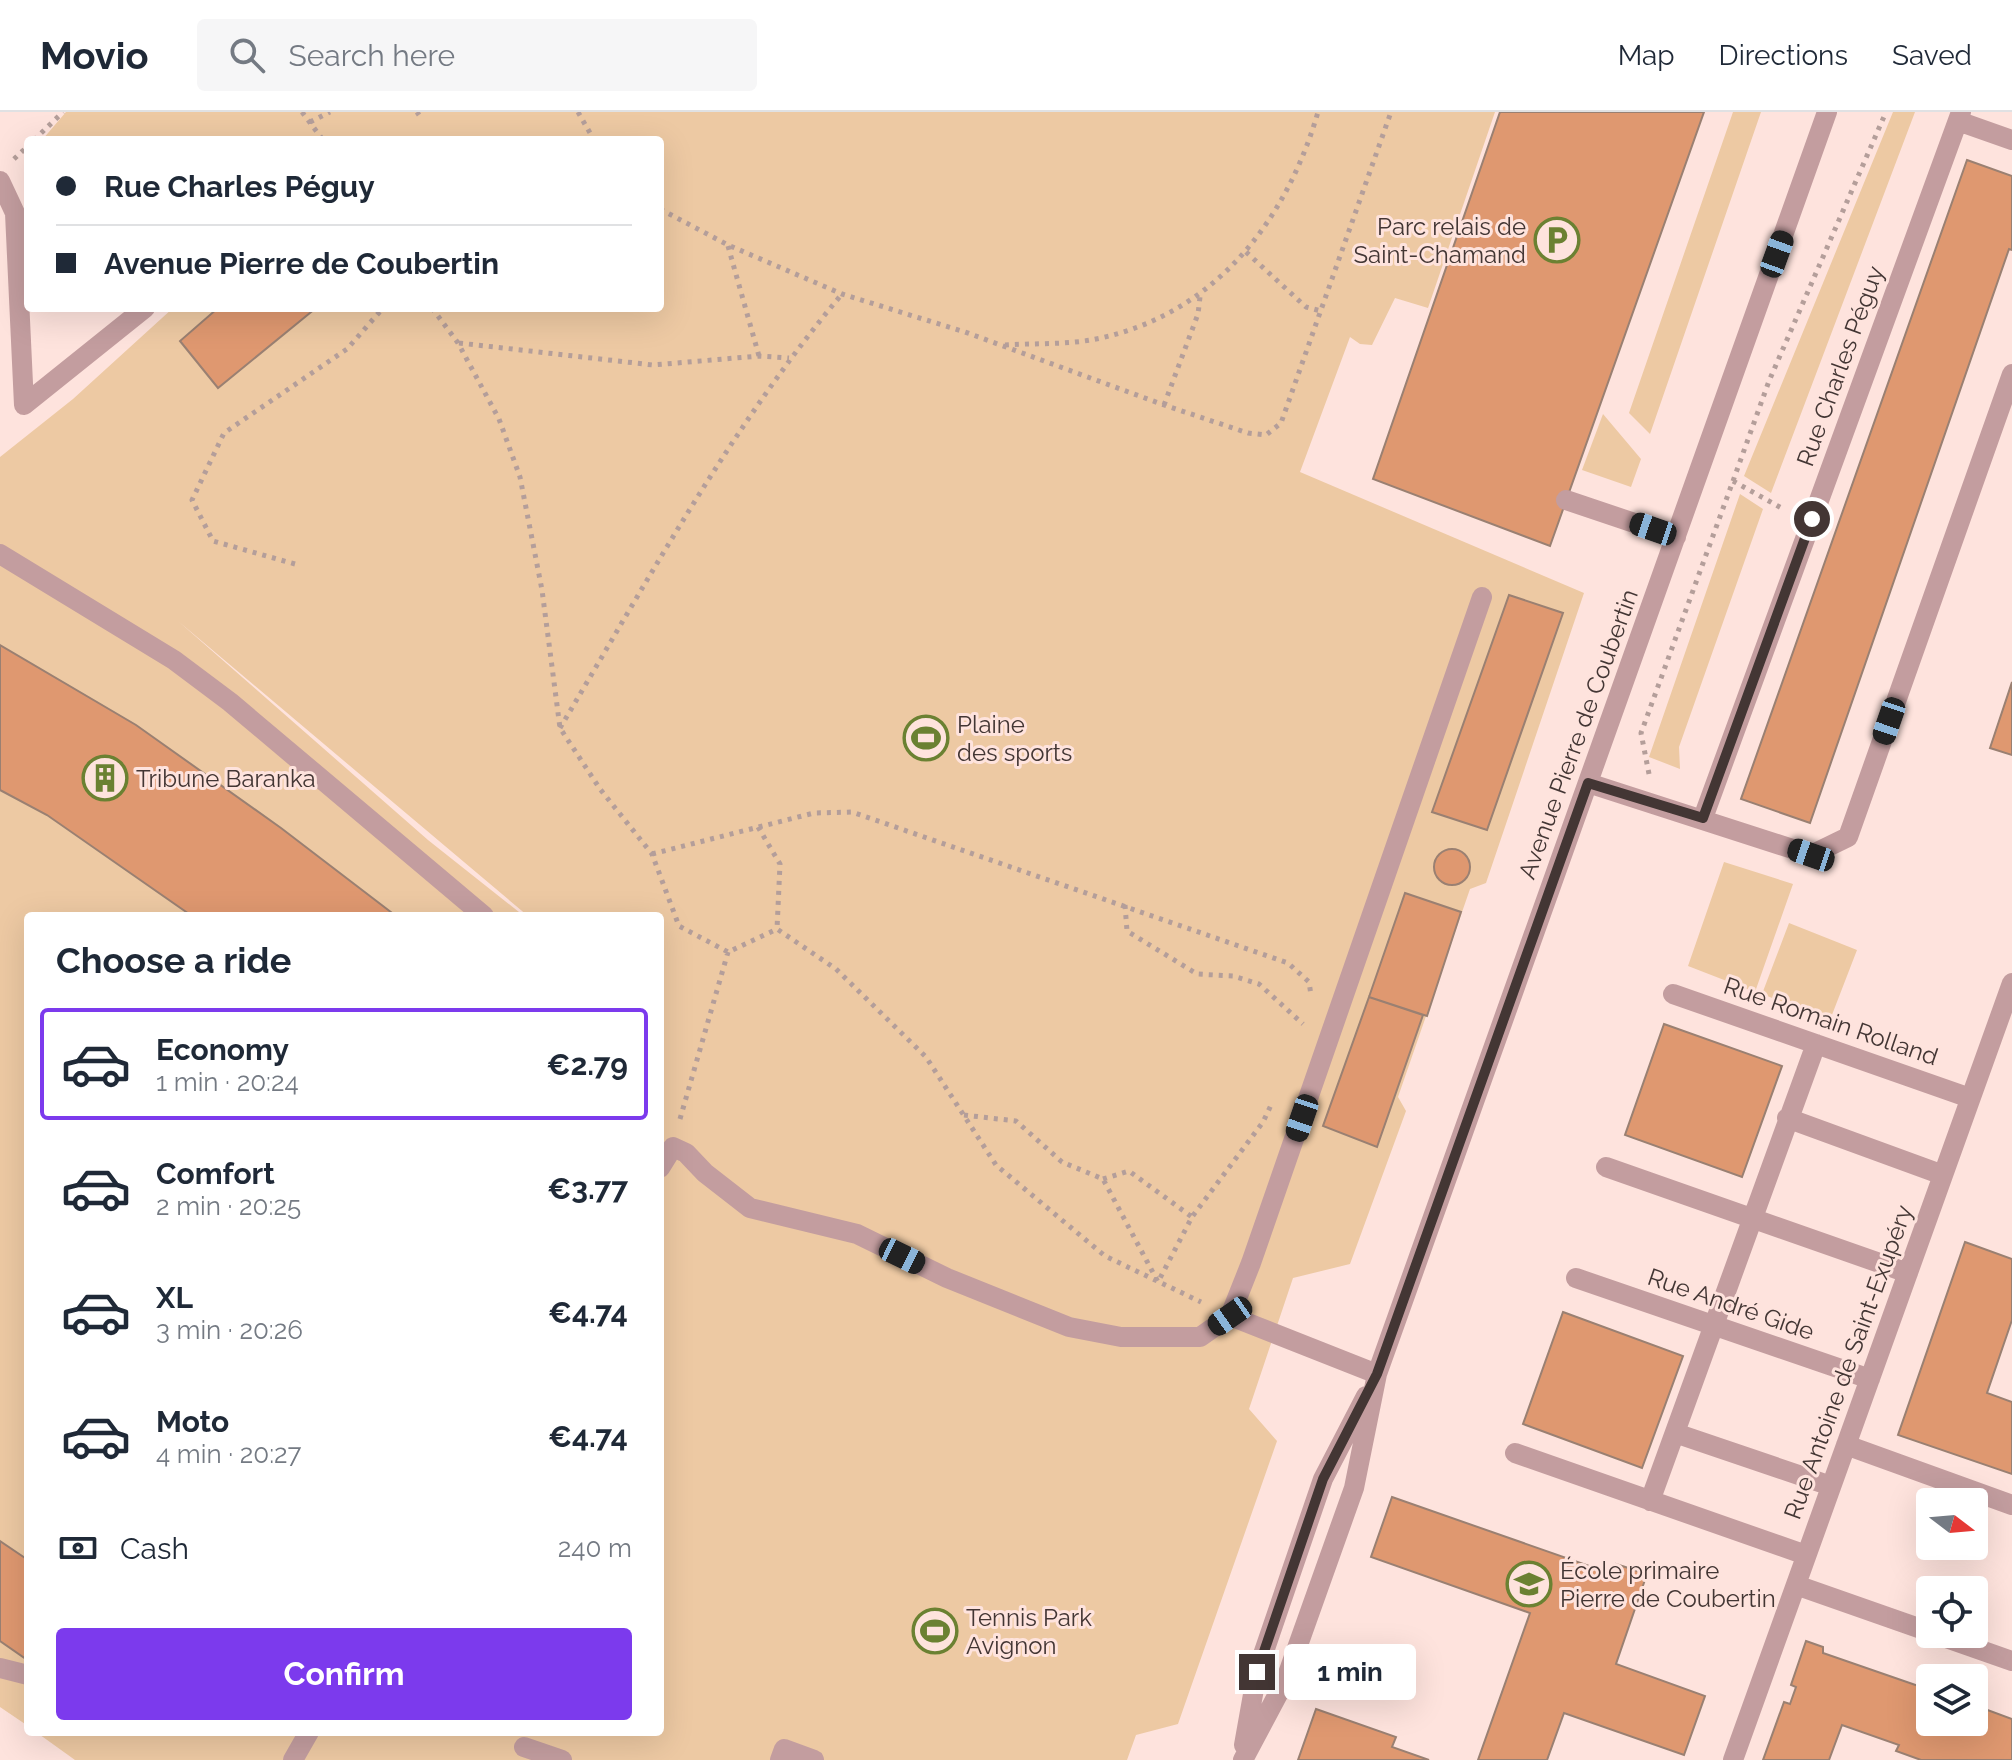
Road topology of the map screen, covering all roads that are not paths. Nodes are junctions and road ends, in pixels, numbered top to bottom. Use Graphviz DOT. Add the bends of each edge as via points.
graph roads {
  1 [pos="1827,112"];
  2 [pos="1960,116"];
  3 [pos="2012,140"];
  4 [pos="0,181"];
  5 [pos="140,312"];
  6 [pos="2012,374"];
  7 [pos="1566,500"];
  8 [pos="1676,537"];
  9 [pos="0,554"];
  10 [pos="1482,597"];
  11 [pos="1588,783"];
  12 [pos="1703,818"];
  13 [pos="479,912"];
  14 [pos="2012,983"];
  15 [pos="1673,994"];
  16 [pos="1816,1044"];
  17 [pos="1970,1098"];
  18 [pos="1787,1118"];
  19 [pos="664,1162"];
  20 [pos="1606,1167"];
  21 [pos="1943,1175"];
  22 [pos="1750,1217"];
  23 [pos="1908,1273"];
  24 [pos="1576,1278"];
  25 [pos="1230,1316"];
  26 [pos="1713,1325"];
  27 [pos="1377,1374"];
  28 [pos="1870,1379"];
  29 [pos="1675,1433"];
  30 [pos="1846,1445"];
  31 [pos="1515,1453"];
  32 [pos="1831,1486"];
  33 [pos="1650,1501"];
  34 [pos="2012,1505"];
  35 [pos="1806,1555"];
  36 [pos="1796,1585"];
  37 [pos="1916,1627"];
  38 [pos="1975,1648"];
  39 [pos="2012,1661"];
  40 [pos="0,1668"];
  41 [pos="24,1674"];
  42 [pos="307,1736"];
  43 [pos="524,1747"];
  44 [pos="293,1760"];
  45 [pos="562,1760"];
  46 [pos="780,1760"];
  47 [pos="814,1760"];
  48 [pos="1242,1760"];
  49 [pos="1733,1760"];
  1 -- 8 [label="street, Avenue Pierre de Coubertin"];
  2 -- 3 [label="street"];
  2 -- 12 [label="street, Rue Charles Péguy"];
  4 -- 5 [label="street" via="15,213 24,405"];
  6 -- 12 [label="street" via="1848,837 1811,855"];
  7 -- 8 [label="street"];
  8 -- 11 [label="street, Avenue Pierre de Coubertin"];
  9 -- 13 [label="street" via="219,693"];
  10 -- 25 [label="street"];
  11 -- 12 [label="street"];
  11 -- 27 [label="street, Avenue Pierre de Coubertin"];
  14 -- 17 [label="street, Rue Antoine de Saint-Exupéry"];
  15 -- 16 [label="street, Rue Romain Rolland"];
  16 -- 17 [label="street, Rue Romain Rolland"];
  16 -- 18 [label="street"];
  17 -- 21 [label="street, Rue Antoine de Saint-Exupéry"];
  18 -- 21 [label="street"];
  18 -- 22 [label="street"];
  19 -- 25 [label="street" via="673,1147 750,1208 857,1234 947,1278 1069,1327 1121,1337 1200,1337"];
  20 -- 22 [label="street"];
  21 -- 23 [label="street, Rue Antoine de Saint-Exupéry"];
  22 -- 23 [label="street"];
  22 -- 26 [label="street"];
  23 -- 28 [label="street, Rue Antoine de Saint-Exupéry"];
  24 -- 26 [label="street, Rue André Gide"];
  25 -- 27 [label="street"];
  26 -- 28 [label="street, Rue André Gide"];
  26 -- 29 [label="street"];
  27 -- 48 [label="street, Avenue Pierre de Coubertin" via="1349,1501 1286,1679"];
  27 -- 48 [label="street, Avenue Pierre de Coubertin" via="1323,1479 1257,1672"];
  28 -- 30 [label="street, Rue Antoine de Saint-Exupéry"];
  29 -- 32 [label="street"];
  29 -- 33 [label="street"];
  30 -- 32 [label="street, Rue Antoine de Saint-Exupéry"];
  30 -- 34 [label="street"];
  31 -- 33 [label="street"];
  32 -- 35 [label="street, Rue Antoine de Saint-Exupéry"];
  33 -- 35 [label="street"];
  35 -- 36 [label="street, Rue Antoine de Saint-Exupéry"];
  36 -- 37 [label="street"];
  36 -- 49 [label="street, Rue Antoine de Saint-Exupéry"];
  38 -- 39 [label="street"];
  40 -- 41 [label="street"];
  42 -- 44 [label="street"];
  43 -- 45 [label="street"];
  46 -- 47 [label="street" via="784,1749"];
}
